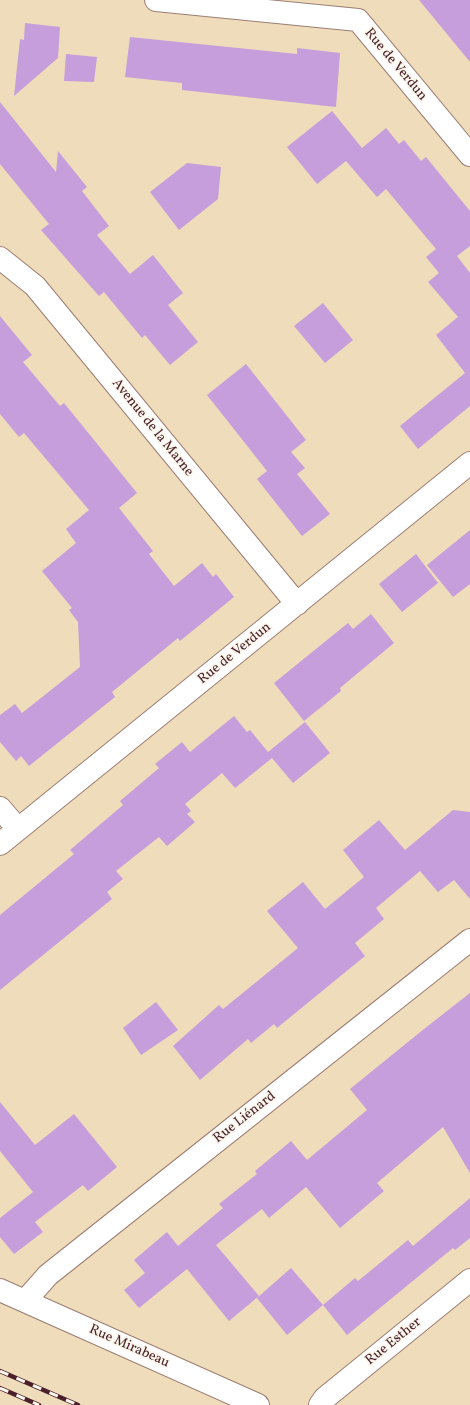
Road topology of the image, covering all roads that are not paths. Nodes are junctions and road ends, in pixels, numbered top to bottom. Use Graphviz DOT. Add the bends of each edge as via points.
graph roads {
  1 [pos="156,0"];
  2 [pos="470,155"];
  3 [pos="0,258"];
  4 [pos="470,463"];
  5 [pos="296,604"];
  6 [pos="0,808"];
  7 [pos="18,829"];
  8 [pos="0,844"];
  9 [pos="470,940"];
  10 [pos="470,1280"];
  11 [pos="0,1290"];
  12 [pos="26,1301"];
  13 [pos="258,1405"];
  14 [pos="320,1405"];
  1 -- 2 [label="street, Rue de Verdun" via="358,20"];
  3 -- 5 [label="street, Avenue de la Marne" via="35,286"];
  4 -- 5 [label="street, Rue de Verdun"];
  5 -- 7 [label="street, Rue de Verdun"];
  6 -- 7 [label="street"];
  7 -- 8 [label="street, Rue de Verdun"];
  9 -- 12 [label="street, Rue Liénard" via="48,1275"];
  10 -- 14 [label="street, Rue Esther" via="325,1398"];
  11 -- 12 [label="street, Rue Mirabeau"];
  12 -- 13 [label="street, Rue Mirabeau"];
}
